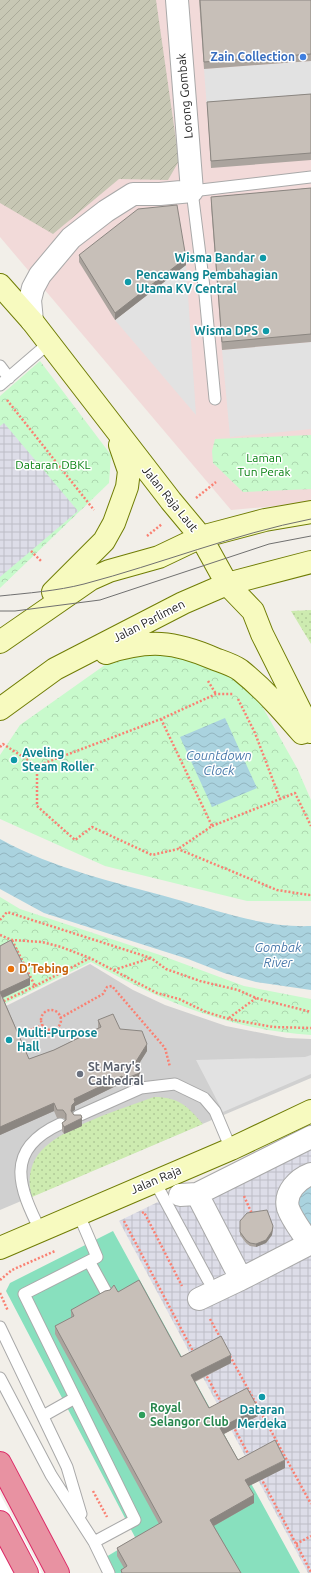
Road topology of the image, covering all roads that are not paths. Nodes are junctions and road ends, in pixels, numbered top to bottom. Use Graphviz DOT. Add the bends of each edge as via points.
graph roads {
  1 [pos="177,0"];
  2 [pos="311,177"];
  3 [pos="192,191"];
  4 [pos="0,284"];
  5 [pos="32,321"];
  6 [pos="49,344"];
  7 [pos="0,366"];
  8 [pos="9,378"];
  9 [pos="0,385"];
  10 [pos="215,399"];
  11 [pos="114,428"];
  12 [pos="311,512"];
  13 [pos="201,537"];
  14 [pos="311,562"];
  15 [pos="227,584"];
  16 [pos="0,641"];
  17 [pos="55,669"];
  18 [pos="0,709"];
  19 [pos="311,732"];
  20 [pos="311,743"];
  21 [pos="311,1111"];
  22 [pos="78,1116"];
  23 [pos="60,1124"];
  24 [pos="281,1126"];
  25 [pos="311,1137"];
  26 [pos="231,1149"];
  27 [pos="300,1161"];
  28 [pos="154,1180"];
  29 [pos="79,1215"];
  30 [pos="41,1232"];
  31 [pos="310,1243"];
  32 [pos="0,1248"];
  33 [pos="89,1261"];
  34 [pos="242,1279"];
  35 [pos="204,1289"];
  36 [pos="106,1292"];
  37 [pos="0,1327"];
  38 [pos="0,1378"];
  39 [pos="75,1398"];
  40 [pos="43,1416"];
  41 [pos="0,1463"];
  42 [pos="0,1522"];
  43 [pos="85,1527"];
  44 [pos="94,1542"];
  45 [pos="26,1572"];
  46 [pos="58,1573"];
  47 [pos="109,1573"];
  1 -- 3 [label="street, Lorong Gombak"];
  2 -- 3 [label="lane"];
  3 -- 5 [label="street" via="133,194 71,238 40,275 33,288 30,300"];
  3 -- 10 [label="lane"];
  4 -- 5 [label="main road, Jalan Raja Laut"];
  5 -- 6 [label="main road, Jalan Raja Laut"];
  6 -- 8 [label="lane"];
  6 -- 11 [label="main road, Jalan Raja Laut"];
  7 -- 8 [label="lane"];
  8 -- 9 [label="lane"];
  11 -- 13 [label="main road, Jalan Raja Laut"];
  11 -- 16 [label="main road" via="129,471 127,487 114,523 104,541"];
  12 -- 13 [label="main road" via="265,520"];
  13 -- 15 [label="main road, Jalan Raja Laut"];
  13 -- 16 [label="main road" via="159,557 109,571 91,579"];
  14 -- 15 [label="main road, Jalan Parlimen"];
  15 -- 17 [label="main road, Jalan Parlimen" via="183,603"];
  15 -- 19 [label="main road, Jalan Raja Laut" via="253,610 262,634"];
  17 -- 18 [label="main road, Jalan Parlimen"];
  17 -- 20 [label="main road" via="128,646 165,643 192,649 239,669 273,699"];
  21 -- 24 [label="main road, Jalan Raja"];
  22 -- 26 [label="lane" via="142,1088 175,1084 204,1098 215,1111"];
  23 -- 30 [label="lane" via="38,1136 24,1155 20,1168 25,1199"];
  24 -- 26 [label="main road, Jalan Raja"];
  24 -- 27 [label="street"];
  25 -- 27 [label="street"];
  26 -- 28 [label="main road, Jalan Raja"];
  27 -- 31 [label="street" via="299,1180 289,1194 288,1207"];
  27 -- 34 [label="street" via="189,1194"];
  28 -- 29 [label="main road, Jalan Raja"];
  28 -- 35 [label="lane"];
  29 -- 30 [label="main road, Jalan Raja"];
  29 -- 33 [label="lane" via="97,1257"];
  30 -- 32 [label="main road, Jalan Raja"];
  31 -- 34 [label="street"];
  33 -- 36 [label="lane"];
  33 -- 39 [label="lane" via="24,1294"];
  34 -- 35 [label="street"];
  37 -- 40 [label="lane"];
  38 -- 43 [label="lane" via="51,1475"];
  39 -- 40 [label="lane"];
  39 -- 44 [label="lane" via="135,1520"];
  40 -- 43 [label="lane" via="67,1467"];
  41 -- 46 [label="highway"];
  42 -- 45 [label="highway"];
  43 -- 44 [label="lane"];
  44 -- 47 [label="lane"];
}
